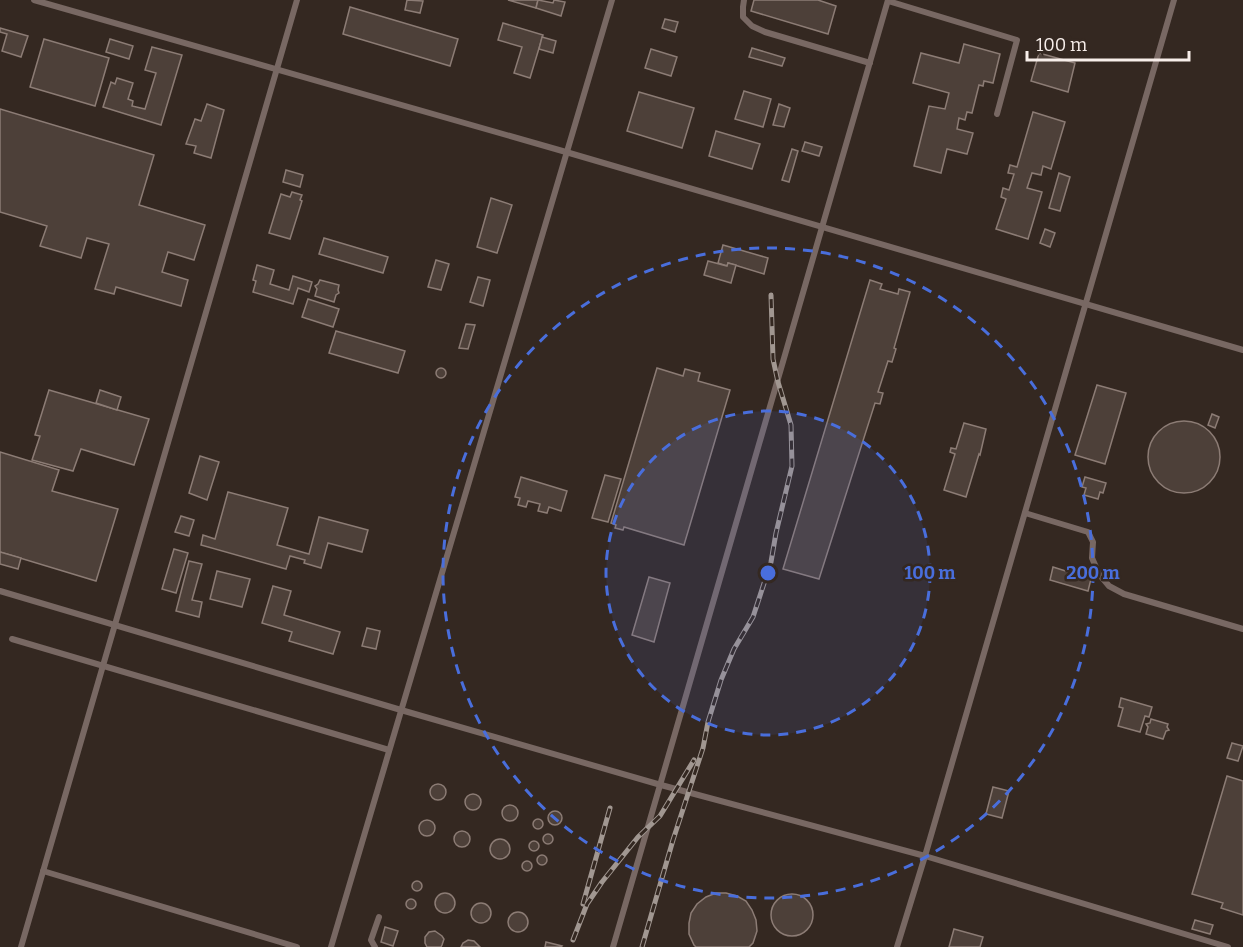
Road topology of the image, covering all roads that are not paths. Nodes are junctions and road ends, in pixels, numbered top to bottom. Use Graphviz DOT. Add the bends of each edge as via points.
graph roads {
  1 [pos="34,0"];
  2 [pos="297,0"];
  3 [pos="612,0"];
  4 [pos="744,0"];
  5 [pos="1174,0"];
  6 [pos="888,1"];
  7 [pos="870,63"];
  8 [pos="276,69"];
  9 [pos="997,114"];
  10 [pos="566,152"];
  11 [pos="822,227"];
  12 [pos="1086,304"];
  13 [pos="1243,350"];
  14 [pos="1025,513"];
  15 [pos="0,591"];
  16 [pos="115,624"];
  17 [pos="1243,629"];
  18 [pos="12,639"];
  19 [pos="103,666"];
  20 [pos="401,710"];
  21 [pos="389,750"];
  22 [pos="661,785"];
  23 [pos="925,856"];
  24 [pos="44,871"];
  25 [pos="379,917"];
  26 [pos="21,947"];
  27 [pos="297,947"];
  28 [pos="331,947"];
  29 [pos="375,947"];
  30 [pos="613,947"];
  31 [pos="897,947"];
  32 [pos="1228,947"];
  1 -- 8 [label="lane"];
  2 -- 8 [label="lane"];
  3 -- 10 [label="lane"];
  4 -- 7 [label="lane" via="743,17 752,26"];
  5 -- 12 [label="lane"];
  6 -- 7 [label="lane"];
  6 -- 9 [label="lane" via="1017,40"];
  7 -- 11 [label="lane"];
  8 -- 10 [label="lane"];
  8 -- 16 [label="lane"];
  10 -- 11 [label="lane"];
  10 -- 20 [label="lane"];
  11 -- 12 [label="lane"];
  11 -- 22 [label="lane"];
  12 -- 13 [label="lane"];
  12 -- 14 [label="lane"];
  14 -- 17 [label="lane" via="1088,532 1099,574 1109,586 1124,594"];
  14 -- 23 [label="lane"];
  15 -- 16 [label="lane"];
  16 -- 19 [label="lane"];
  16 -- 20 [label="lane"];
  18 -- 19 [label="lane"];
  19 -- 21 [label="lane"];
  19 -- 24 [label="lane"];
  20 -- 21 [label="lane"];
  20 -- 22 [label="lane"];
  21 -- 28 [label="lane"];
  22 -- 23 [label="lane"];
  22 -- 30 [label="lane"];
  23 -- 31 [label="lane"];
  23 -- 32 [label="lane"];
  24 -- 26 [label="lane"];
  24 -- 27 [label="lane"];
  25 -- 29 [label="lane" via="371,940"];
}
